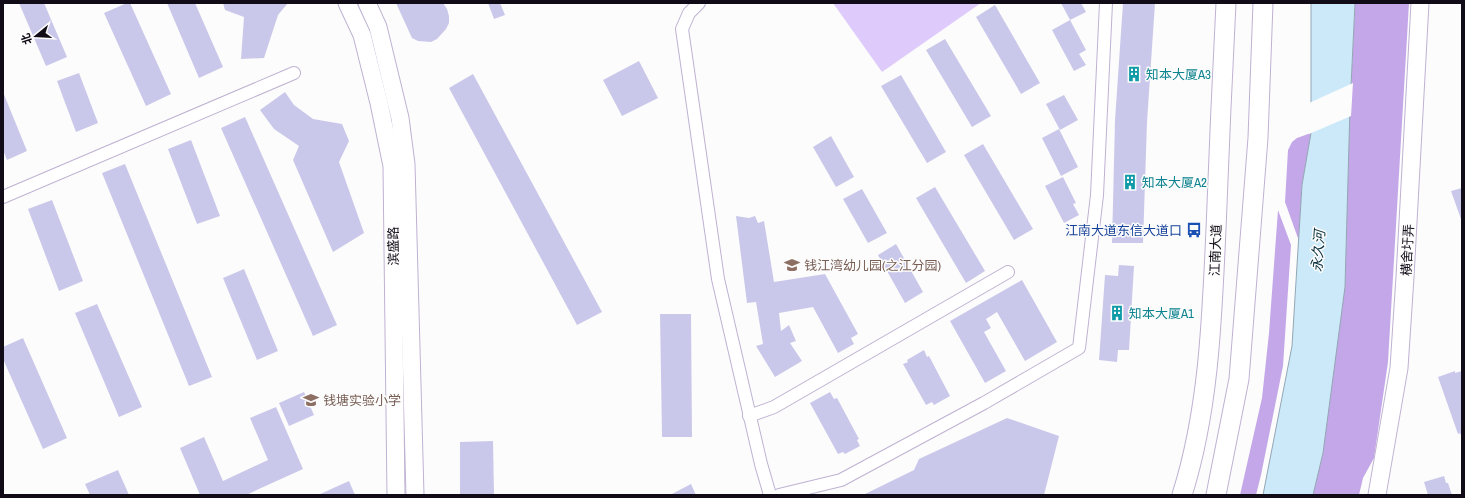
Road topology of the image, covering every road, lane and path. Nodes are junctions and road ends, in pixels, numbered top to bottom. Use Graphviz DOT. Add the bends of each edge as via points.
graph roads {
  1 [pos="347,3"];
  2 [pos="367,3"];
  3 [pos="699,3"];
  4 [pos="1106,3"];
  5 [pos="1226,3"];
  6 [pos="1263,3"];
  7 [pos="1420,3"];
  8 [pos="294,73"];
  9 [pos="3,197"];
  10 [pos="1008,272"];
  11 [pos="749,416"];
  12 [pos="396,495"];
  13 [pos="414,495"];
  14 [pos="770,495"];
  15 [pos="779,495"];
  16 [pos="1182,495"];
  17 [pos="1216,495"];
  18 [pos="1377,495"];
  1 -- 12 [label="main road, 滨盛路" via="362,35 392,166"];
  2 -- 13 [label="main road, 滨盛路" via="380,33 400,118 406,164"];
  3 -- 11 [label="street" via="689,13 682,29 718,279"];
  4 -- 15 [label="street" via="1097,195 1079,348 984,403 841,480"];
  5 -- 16 [label="main road, 江南大道" via="1213,312 1204,389 1190,467"];
  6 -- 17 [label="main road" via="1258,138 1240,379"];
  7 -- 18 [label="main road, 横舍圩弄" via="1399,368"];
  8 -- 9 [label="street"];
  10 -- 11 [label="street" via="774,407"];
  11 -- 14 [label="street"];
}
